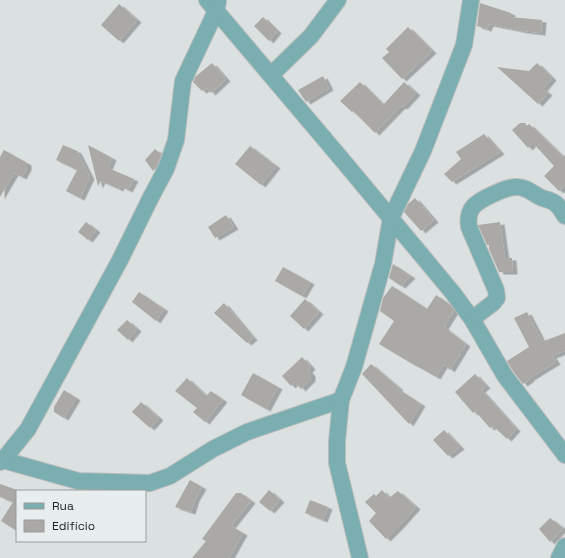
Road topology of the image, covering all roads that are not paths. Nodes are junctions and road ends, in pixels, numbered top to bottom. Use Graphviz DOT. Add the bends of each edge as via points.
graph roads {
  1 [pos="338,0"];
  2 [pos="471,0"];
  3 [pos="214,4"];
  4 [pos="271,75"];
  5 [pos="565,216"];
  6 [pos="391,218"];
  7 [pos="472,320"];
  8 [pos="341,400"];
  9 [pos="565,455"];
  10 [pos="2,461"];
  11 [pos="565,546"];
  12 [pos="360,558"];
  13 [pos="558,558"];
  1 -- 4 [label="street" via="311,36"];
  2 -- 6 [label="street" via="464,45 423,151"];
  3 -- 4 [label="street"];
  3 -- 10 [label="street" via="183,81 176,140 166,169 28,430"];
  4 -- 6 [label="street"];
  5 -- 7 [label="street" via="555,203 515,186 494,194 473,207 468,218 469,227 496,290 496,298 494,303"];
  6 -- 7 [label="street"];
  6 -- 8 [label="street" via="381,271 354,367"];
  7 -- 9 [label="street" via="504,376"];
  8 -- 10 [label="street" via="247,432 213,449 170,476 150,483 78,480"];
  8 -- 12 [label="street" via="337,463"];
  11 -- 13 [label="street"];
}
